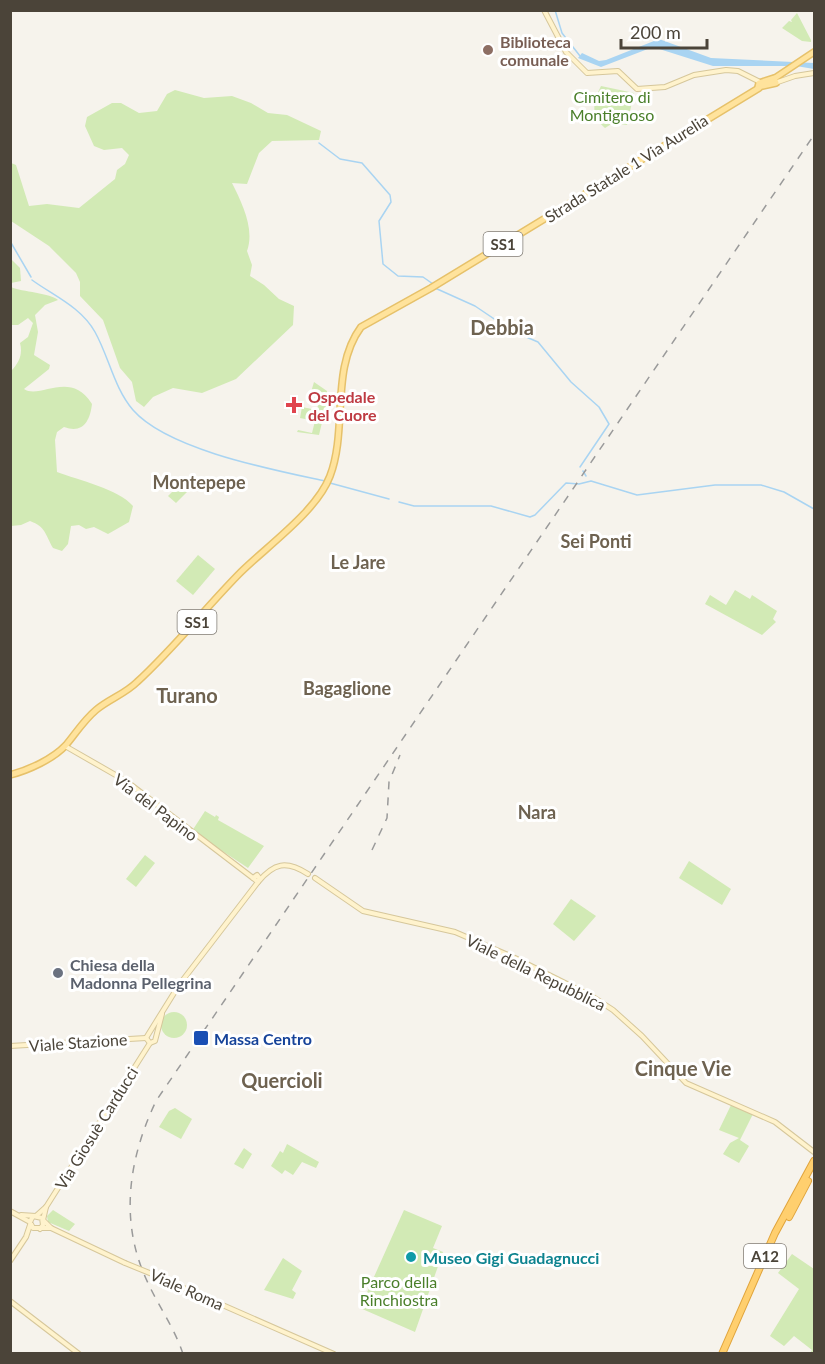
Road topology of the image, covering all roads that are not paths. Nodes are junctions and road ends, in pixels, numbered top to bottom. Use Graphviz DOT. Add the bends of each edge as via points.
graph roads {
  1 [pos="544,10"];
  2 [pos="814,52"];
  3 [pos="814,73"];
  4 [pos="778,80"];
  5 [pos="758,86"];
  6 [pos="65,746"];
  7 [pos="10,775"];
  8 [pos="308,874"];
  9 [pos="257,878"];
  10 [pos="315,878"];
  11 [pos="153,1035"];
  12 [pos="146,1038"];
  13 [pos="150,1043"];
  14 [pos="10,1046"];
  15 [pos="814,1152"];
  16 [pos="814,1161"];
  17 [pos="814,1169"];
  18 [pos="46,1207"];
  19 [pos="10,1211"];
  20 [pos="21,1215"];
  21 [pos="36,1216"];
  22 [pos="43,1220"];
  23 [pos="30,1223"];
  24 [pos="51,1228"];
  25 [pos="39,1229"];
  26 [pos="26,1237"];
  27 [pos="10,1261"];
  28 [pos="10,1302"];
  29 [pos="80,1353"];
  30 [pos="334,1353"];
  31 [pos="724,1353"];
  1 -- 5 [label="main road" via="556,37 590,74 618,71 637,89 664,87 713,71 738,71"];
  2 -- 4 [label="main road, Strada Statale 1 Via Aurelia / SS1"];
  3 -- 4 [label="main road"];
  4 -- 5 [label="main road, Strada Statale 1 Via Aurelia / SS1"];
  5 -- 6 [label="main road, Strada Statale 1 Via Aurelia / SS1" via="433,286 370,319 353,337 346,356 336,449 327,481 312,503 235,578 175,646 126,692 97,709"];
  6 -- 7 [label="main road, Strada Statale 1 Via Aurelia / SS1" via="42,762"];
  6 -- 9 [label="main road, Via del Papino" via="126,781"];
  8 -- 9 [label="main road" via="283,863"];
  9 -- 11 [label="main road" via="173,994"];
  10 -- 15 [label="main road, Viale della Repubblica" via="363,910 455,932 585,993 622,1018 686,1083 775,1122"];
  11 -- 12 [label="main road"];
  11 -- 13 [label="main road, Via Giosuè Carducci" via="155,1041"];
  12 -- 13 [label="main road"];
  12 -- 14 [label="main road, Viale Stazione"];
  13 -- 18 [label="main road, Via Giosuè Carducci"];
  16 -- 31 [label="highway, A12" via="775,1233"];
  17 -- 31 [label="highway, A12"];
  18 -- 21 [label="main road, Via Giosuè Carducci"];
  18 -- 22 [label="main road, Via Giosuè Carducci"];
  19 -- 20 [label="main road"];
  20 -- 21 [label="main road"];
  20 -- 23 [label="main road"];
  21 -- 22 [label="main road, Viale Roma"];
  21 -- 23 [label="main road, Via Giosuè Carducci"];
  22 -- 24 [label="main road, Viale Roma"];
  22 -- 25 [label="main road, Via Giosuè Carducci"];
  23 -- 25 [label="main road"];
  23 -- 26 [label="main road"];
  24 -- 25 [label="main road"];
  24 -- 30 [label="main road, Viale Roma, bridge"];
  25 -- 26 [label="main road"];
  26 -- 27 [label="main road"];
  28 -- 29 [label="main road"];
}
